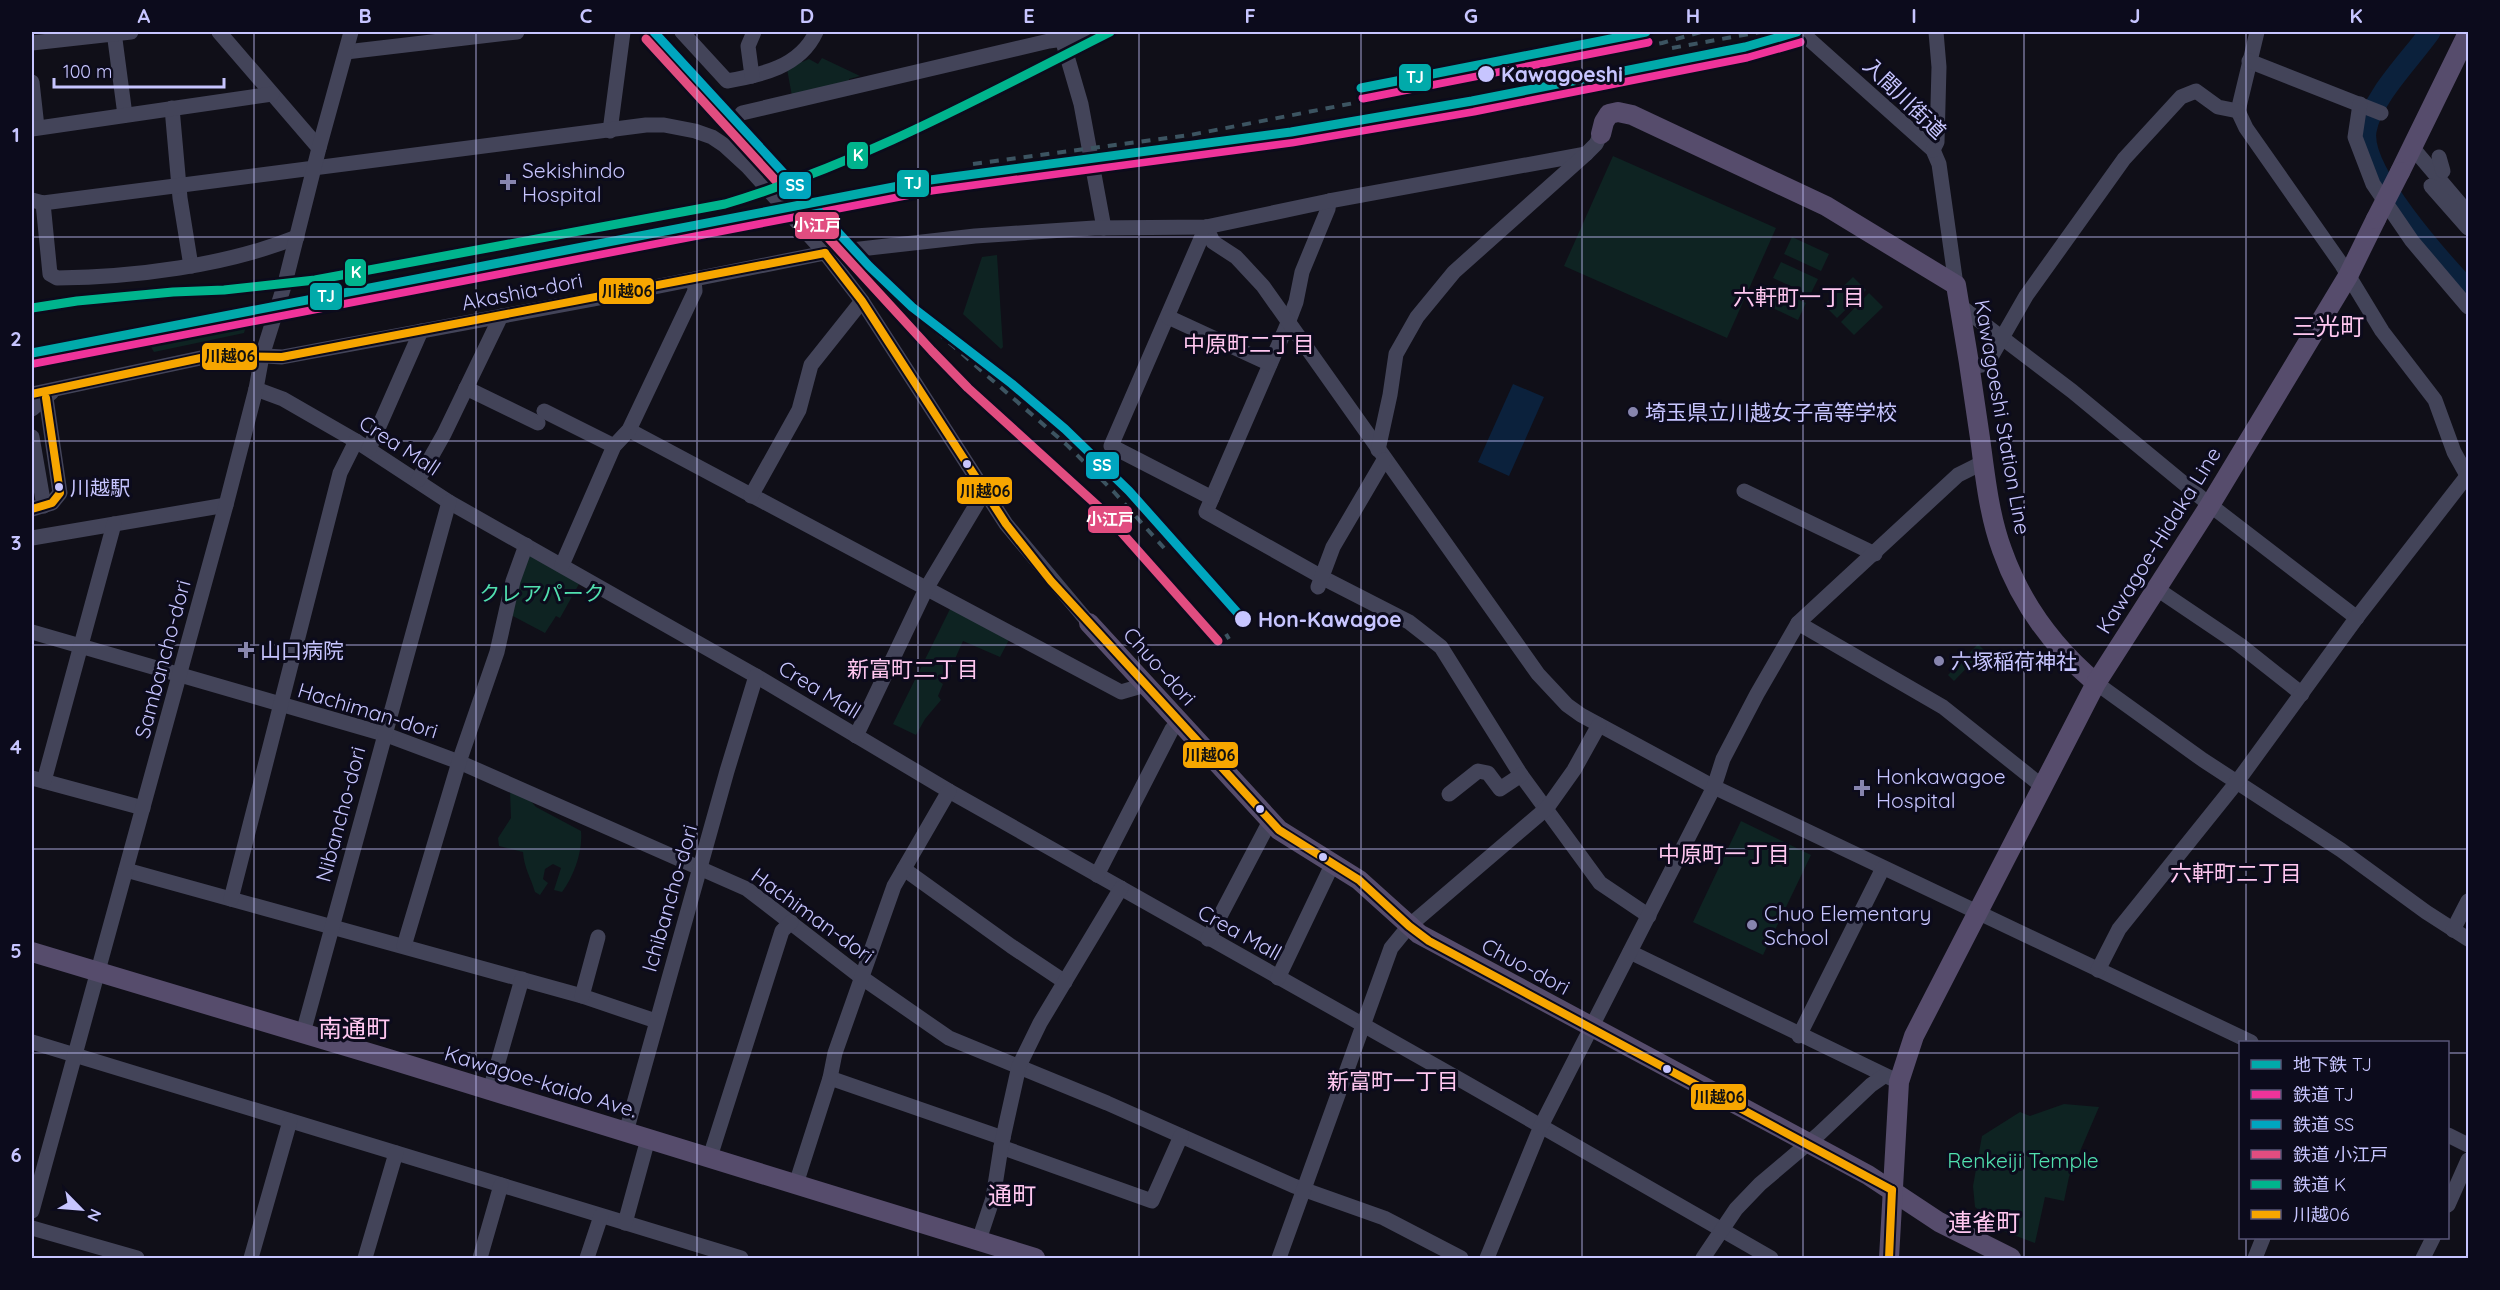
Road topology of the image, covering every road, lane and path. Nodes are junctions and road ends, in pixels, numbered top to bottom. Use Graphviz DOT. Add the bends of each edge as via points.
graph roads {
  1 [pos="131,32"];
  2 [pos="219,32"];
  3 [pos="350,32"];
  4 [pos="517,32"];
  5 [pos="623,32"];
  6 [pos="682,32"];
  7 [pos="754,32"];
  8 [pos="816,32"];
  9 [pos="1083,32"];
  10 [pos="1801,32"];
  11 [pos="1936,32"];
  12 [pos="2257,32"];
  13 [pos="114,33"];
  14 [pos="2469,33"];
  15 [pos="1061,35"];
  16 [pos="32,43"];
  17 [pos="346,52"];
  18 [pos="2249,61"];
  19 [pos="752,76"];
  20 [pos="32,82"];
  21 [pos="272,94"];
  22 [pos="2363,105"];
  23 [pos="172,108"];
  24 [pos="2238,111"];
  25 [pos="742,112"];
  26 [pos="2381,113"];
  27 [pos="125,115"];
  28 [pos="34,128"];
  29 [pos="610,130"];
  30 [pos="1601,134"];
  31 [pos="2412,147"];
  32 [pos="319,148"];
  33 [pos="1933,150"];
  34 [pos="1586,154"];
  35 [pos="314,167"];
  36 [pos="179,186"];
  37 [pos="2431,186"];
  38 [pos="1329,201"];
  39 [pos="37,202"];
  40 [pos="2469,213"];
  41 [pos="1206,226"];
  42 [pos="1104,228"];
  43 [pos="2469,228"];
  44 [pos="297,237"];
  45 [pos="825,253"];
  46 [pos="191,266"];
  47 [pos="2348,276"];
  48 [pos="694,280"];
  49 [pos="1956,285"];
  50 [pos="862,301"];
  51 [pos="1959,305"];
  52 [pos="2469,306"];
  53 [pos="501,316"];
  54 [pos="1168,317"];
  55 [pos="1288,323"];
  56 [pos="421,331"];
  57 [pos="2003,339"];
  58 [pos="262,356"];
  59 [pos="1270,364"];
  60 [pos="1970,368"];
  61 [pos="466,388"];
  62 [pos="256,389"];
  63 [pos="44,394"];
  64 [pos="32,409"];
  65 [pos="629,430"];
  66 [pos="32,437"];
  67 [pos="356,441"];
  68 [pos="614,446"];
  69 [pos="369,449"];
  70 [pos="1381,455"];
  71 [pos="1984,462"];
  72 [pos="2468,477"];
  73 [pos="418,480"];
  74 [pos="1744,491"];
  75 [pos="984,492"];
  76 [pos="751,496"];
  77 [pos="1212,498"];
  78 [pos="449,502"];
  79 [pos="226,505"];
  80 [pos="2210,505"];
  81 [pos="38,507"];
  82 [pos="114,524"];
  83 [pos="32,538"];
  84 [pos="526,545"];
  85 [pos="1875,554"];
  86 [pos="562,566"];
  87 [pos="1320,581"];
  88 [pos="926,589"];
  89 [pos="2157,589"];
  90 [pos="2357,618"];
  91 [pos="1089,623"];
  92 [pos="1798,623"];
  93 [pos="32,632"];
  94 [pos="81,648"];
  95 [pos="179,676"];
  96 [pos="756,676"];
  97 [pos="2096,683"];
  98 [pos="1145,685"];
  99 [pos="2302,694"];
  100 [pos="280,705"];
  101 [pos="1179,722"];
  102 [pos="1599,725"];
  103 [pos="384,734"];
  104 [pos="856,736"];
  105 [pos="1510,758"];
  106 [pos="459,762"];
  107 [pos="1488,773"];
  108 [pos="1521,775"];
  109 [pos="38,779"];
  110 [pos="2237,782"];
  111 [pos="2042,786"];
  112 [pos="1714,787"];
  113 [pos="949,791"];
  114 [pos="1449,795"];
  115 [pos="143,808"];
  116 [pos="1547,808"];
  117 [pos="1270,821"];
  118 [pos="1333,863"];
  119 [pos="700,868"];
  120 [pos="1883,868"];
  121 [pos="904,869"];
  122 [pos="126,870"];
  123 [pos="1097,875"];
  124 [pos="1121,888"];
  125 [pos="231,899"];
  126 [pos="2469,902"];
  127 [pos="1978,913"];
  128 [pos="1649,916"];
  129 [pos="790,922"];
  130 [pos="1409,926"];
  131 [pos="332,927"];
  132 [pos="2454,930"];
  133 [pos="598,937"];
  134 [pos="1208,939"];
  135 [pos="2469,939"];
  136 [pos="404,946"];
  137 [pos="32,952"];
  138 [pos="1630,952"];
  139 [pos="2098,970"];
  140 [pos="98,973"];
  141 [pos="861,976"];
  142 [pos="1278,978"];
  143 [pos="522,979"];
  144 [pos="1065,982"];
  145 [pos="582,996"];
  146 [pos="656,1021"];
  147 [pos="1361,1026"];
  148 [pos="1590,1027"];
  149 [pos="303,1033"];
  150 [pos="1799,1036"];
  151 [pos="2249,1041"];
  152 [pos="32,1042"];
  153 [pos="75,1056"];
  154 [pos="1019,1066"];
  155 [pos="830,1078"];
  156 [pos="1891,1079"];
  157 [pos="490,1090"];
  158 [pos="290,1121"];
  159 [pos="1541,1126"];
  160 [pos="626,1132"];
  161 [pos="2449,1135"];
  162 [pos="1181,1136"];
  163 [pos="648,1139"];
  164 [pos="1002,1142"];
  165 [pos="1808,1144"];
  166 [pos="2469,1145"];
  167 [pos="396,1153"];
  168 [pos="710,1157"];
  169 [pos="2469,1160"];
  170 [pos="796,1184"];
  171 [pos="501,1185"];
  172 [pos="1303,1190"];
  173 [pos="1892,1190"];
  174 [pos="2449,1203"];
  175 [pos="32,1211"];
  176 [pos="602,1216"];
  177 [pos="625,1223"];
  178 [pos="32,1228"];
  179 [pos="1721,1231"];
  180 [pos="2263,1239"];
  181 [pos="2432,1239"];
  182 [pos="979,1240"];
  183 [pos="137,1258"];
  184 [pos="251,1258"];
  185 [pos="365,1258"];
  186 [pos="480,1258"];
  187 [pos="587,1258"];
  188 [pos="741,1258"];
  189 [pos="1035,1258"];
  190 [pos="1279,1258"];
  191 [pos="1461,1258"];
  192 [pos="1487,1258"];
  193 [pos="1702,1258"];
  194 [pos="1771,1258"];
  195 [pos="1889,1258"];
  196 [pos="2011,1258"];
  197 [pos="2255,1258"];
  198 [pos="2423,1258"];
  1 -- 13 [label="street"];
  2 -- 21 [label="street"];
  3 -- 17 [label="street, Sambancho-dori"];
  4 -- 17 [label="street"];
  5 -- 29 [label="street"];
  6 -- 19 [label="street" via="727,81"];
  7 -- 19 [label="street" via="748,46"];
  8 -- 19 [label="street" via="799,54 783,66"];
  9 -- 15 [label="street"];
  10 -- 33 [label="street, 入間川街道"];
  11 -- 33 [label="street" via="1938,121"];
  12 -- 18 [label="street"];
  13 -- 16 [label="street"];
  13 -- 27 [label="street"];
  14 -- 31 [label="main road, Kawagoe-Hidaka Line"];
  15 -- 25 [label="street"];
  15 -- 42 [label="street" via="1081,104"];
  17 -- 32 [label="street, Sambancho-dori"];
  18 -- 22 [label="street"];
  18 -- 24 [label="street"];
  20 -- 28 [label="street"];
  21 -- 23 [label="street"];
  21 -- 32 [label="street"];
  22 -- 26 [label="street"];
  22 -- 52 [label="street" via="2355,137 2373,184 2412,241"];
  23 -- 27 [label="street"];
  23 -- 36 [label="street"];
  24 -- 47 [label="street"];
  24 -- 57 [label="street" via="2218,107 2196,91 2181,97 2164,113 2124,159 2042,273"];
  27 -- 28 [label="street"];
  29 -- 35 [label="street"];
  29 -- 45 [label="street" via="663,125 712,137 735,154"];
  30 -- 34 [label="street"];
  30 -- 49 [label="main road, Kawagoeshi Station Line" via="1609,114 1632,115 1817,202"];
  31 -- 40 [label="street"];
  31 -- 47 [label="main road, Kawagoe-Hidaka Line, bridge"];
  32 -- 35 [label="street, Sambancho-dori"];
  33 -- 49 [label="street, 入間川街道" via="1939,164"];
  34 -- 38 [label="street, Akashia-dori"];
  34 -- 70 [label="street" via="1454,272 1417,317 1396,354"];
  35 -- 36 [label="street"];
  35 -- 44 [label="street, Sambancho-dori"];
  36 -- 39 [label="street"];
  36 -- 46 [label="street"];
  37 -- 43 [label="street"];
  38 -- 41 [label="street, Akashia-dori"];
  38 -- 55 [label="street"];
  39 -- 46 [label="street" via="50,274 57,278"];
  41 -- 42 [label="street, Akashia-dori"];
  41 -- 54 [label="street"];
  41 -- 55 [label="street" via="1213,242 1249,269"];
  42 -- 45 [label="street, Akashia-dori" via="975,236"];
  44 -- 46 [label="street" via="233,258"];
  44 -- 58 [label="street, Sambancho-dori"];
  45 -- 48 [label="street, Akashia-dori"];
  45 -- 50 [label="street"];
  47 -- 72 [label="street" via="2382,331 2434,400"];
  47 -- 80 [label="main road, Kawagoe-Hidaka Line"];
  48 -- 53 [label="street, Akashia-dori"];
  48 -- 65 [label="street" via="695,291"];
  49 -- 51 [label="main road, Kawagoeshi Station Line"];
  50 -- 75 [label="street"];
  50 -- 76 [label="street" via="811,365 799,410"];
  51 -- 57 [label="street"];
  51 -- 60 [label="main road, Kawagoeshi Station Line"];
  53 -- 56 [label="street, Akashia-dori"];
  53 -- 61 [label="street"];
  54 -- 59 [label="street"];
  54 -- 77 [label="street" via="1111,446"];
  55 -- 59 [label="street"];
  55 -- 70 [label="street"];
  56 -- 58 [label="street, Akashia-dori" via="282,357"];
  56 -- 69 [label="street"];
  57 -- 60 [label="street" via="1987,364"];
  57 -- 80 [label="street"];
  58 -- 62 [label="street, Sambancho-dori"];
  58 -- 63 [label="street, Akashia-dori" via="210,356"];
  59 -- 77 [label="street"];
  60 -- 71 [label="main road, Kawagoeshi Station Line"];
  61 -- 68 [label="street"];
  61 -- 73 [label="street"];
  62 -- 67 [label="street, Crea Mall" via="283,399"];
  62 -- 79 [label="street, Sambancho-dori"];
  63 -- 64 [label="street"];
  63 -- 81 [label="street" via="60,490 56,500"];
  65 -- 68 [label="street"];
  65 -- 76 [label="street"];
  66 -- 81 [label="street"];
  67 -- 69 [label="street, Crea Mall"];
  67 -- 100 [label="street" via="340,473"];
  68 -- 86 [label="street"];
  69 -- 73 [label="street, Crea Mall"];
  70 -- 87 [label="street" via="1333,547"];
  70 -- 102 [label="street" via="1538,674 1567,705"];
  71 -- 85 [label="street" via="1958,476"];
  71 -- 97 [label="main road, Kawagoeshi Station Line" via="2001,548 2022,594 2063,654"];
  72 -- 90 [label="street"];
  73 -- 78 [label="street, Crea Mall"];
  74 -- 85 [label="street"];
  75 -- 88 [label="street"];
  75 -- 91 [label="street" via="1024,548"];
  76 -- 88 [label="street"];
  77 -- 87 [label="street" via="1206,512"];
  78 -- 84 [label="street, Crea Mall"];
  78 -- 103 [label="street, Nibancho-dori"];
  79 -- 82 [label="street"];
  79 -- 95 [label="street, Sambancho-dori"];
  80 -- 89 [label="main road, Kawagoe-Hidaka Line"];
  80 -- 90 [label="street"];
  82 -- 83 [label="street"];
  82 -- 94 [label="street"];
  84 -- 86 [label="street, Crea Mall"];
  84 -- 106 [label="street" via="513,581 497,652"];
  85 -- 92 [label="street"];
  86 -- 96 [label="street, Crea Mall"];
  87 -- 105 [label="street" via="1409,622 1441,647"];
  88 -- 98 [label="street" via="1121,692"];
  88 -- 104 [label="street"];
  89 -- 97 [label="main road, Kawagoe-Hidaka Line"];
  89 -- 99 [label="street" via="2240,645"];
  90 -- 99 [label="street"];
  91 -- 98 [label="main road, Chuo-dori"];
  92 -- 111 [label="street" via="1943,707"];
  92 -- 112 [label="street" via="1723,759"];
  93 -- 94 [label="street, Hachiman-dori"];
  94 -- 95 [label="street, Hachiman-dori"];
  94 -- 109 [label="street"];
  95 -- 100 [label="street, Hachiman-dori"];
  95 -- 115 [label="street, Sambancho-dori"];
  96 -- 104 [label="street, Crea Mall"];
  96 -- 119 [label="street, Ichibancho-dori"];
  97 -- 110 [label="street"];
  97 -- 111 [label="main road, Kawagoe-Hidaka Line"];
  98 -- 101 [label="main road, Chuo-dori"];
  99 -- 110 [label="street"];
  100 -- 103 [label="street, Hachiman-dori"];
  100 -- 125 [label="street"];
  101 -- 117 [label="main road, Chuo-dori"];
  101 -- 123 [label="street"];
  102 -- 112 [label="street"];
  102 -- 116 [label="street"];
  103 -- 106 [label="street, Hachiman-dori"];
  103 -- 131 [label="street, Nibancho-dori"];
  104 -- 113 [label="street, Crea Mall"];
  105 -- 107 [label="street"];
  105 -- 108 [label="street"];
  106 -- 119 [label="street, Hachiman-dori"];
  106 -- 136 [label="street"];
  107 -- 108 [label="street" via="1500,789"];
  107 -- 114 [label="street" via="1478,771"];
  108 -- 116 [label="street"];
  109 -- 115 [label="street"];
  110 -- 132 [label="street"];
  110 -- 139 [label="street" via="2119,930"];
  111 -- 127 [label="main road, Kawagoe-Hidaka Line"];
  112 -- 120 [label="street"];
  112 -- 128 [label="street"];
  113 -- 121 [label="street"];
  113 -- 123 [label="street, Crea Mall"];
  115 -- 122 [label="street, Sambancho-dori"];
  116 -- 128 [label="street" via="1605,888"];
  116 -- 130 [label="street"];
  117 -- 118 [label="main road, Chuo-dori" via="1286,836"];
  117 -- 134 [label="street"];
  118 -- 130 [label="main road, Chuo-dori" via="1359,880"];
  118 -- 142 [label="street"];
  119 -- 129 [label="street, Hachiman-dori" via="747,889"];
  119 -- 146 [label="street, Ichibancho-dori"];
  120 -- 127 [label="street"];
  120 -- 150 [label="street"];
  121 -- 141 [label="street"];
  121 -- 144 [label="street"];
  122 -- 125 [label="street"];
  122 -- 140 [label="street, Sambancho-dori"];
  123 -- 124 [label="street, Crea Mall"];
  124 -- 134 [label="street, Crea Mall"];
  124 -- 144 [label="street"];
  125 -- 131 [label="street"];
  126 -- 132 [label="street"];
  127 -- 139 [label="street"];
  127 -- 156 [label="main road, Kawagoe-Hidaka Line"];
  128 -- 138 [label="street"];
  129 -- 141 [label="street, Hachiman-dori"];
  129 -- 168 [label="street" via="782,931"];
  130 -- 147 [label="street" via="1391,948"];
  130 -- 148 [label="main road, Chuo-dori"];
  131 -- 136 [label="street"];
  131 -- 149 [label="street, Nibancho-dori"];
  132 -- 135 [label="street"];
  133 -- 145 [label="street"];
  134 -- 142 [label="street, Crea Mall"];
  136 -- 143 [label="street"];
  137 -- 140 [label="main road, Kawagoe-kaido Ave."];
  138 -- 148 [label="street"];
  138 -- 150 [label="street"];
  139 -- 151 [label="street"];
  140 -- 149 [label="main road, Kawagoe-kaido Ave."];
  140 -- 153 [label="street, Sambancho-dori"];
  141 -- 154 [label="street, Hachiman-dori" via="948,1038"];
  141 -- 155 [label="street"];
  142 -- 147 [label="street, Crea Mall"];
  143 -- 145 [label="street"];
  143 -- 157 [label="street"];
  144 -- 154 [label="street"];
  145 -- 146 [label="street"];
  146 -- 160 [label="street, Ichibancho-dori"];
  147 -- 159 [label="street, Crea Mall"];
  147 -- 172 [label="street"];
  148 -- 159 [label="street"];
  148 -- 165 [label="main road, Chuo-dori"];
  149 -- 157 [label="main road, Kawagoe-kaido Ave."];
  150 -- 156 [label="street"];
  152 -- 153 [label="street"];
  153 -- 158 [label="street"];
  153 -- 175 [label="street, Sambancho-dori"];
  154 -- 162 [label="street, Hachiman-dori"];
  154 -- 164 [label="street"];
  155 -- 164 [label="street"];
  155 -- 170 [label="street"];
  156 -- 165 [label="street" via="1870,1085"];
  156 -- 173 [label="main road, Kawagoe-Hidaka Line"];
  157 -- 160 [label="main road, Kawagoe-kaido Ave."];
  158 -- 167 [label="street"];
  158 -- 184 [label="street"];
  159 -- 179 [label="street, Crea Mall"];
  159 -- 192 [label="street"];
  160 -- 163 [label="main road, Kawagoe-kaido Ave."];
  161 -- 166 [label="street"];
  162 -- 164 [label="street" via="1152,1201"];
  162 -- 172 [label="street, Hachiman-dori"];
  163 -- 168 [label="main road, Kawagoe-kaido Ave."];
  163 -- 177 [label="street"];
  164 -- 182 [label="street" via="993,1198"];
  165 -- 173 [label="main road, Chuo-dori"];
  165 -- 179 [label="street" via="1760,1184"];
  167 -- 171 [label="street"];
  167 -- 185 [label="street"];
  168 -- 170 [label="main road, Kawagoe-kaido Ave."];
  169 -- 174 [label="street"];
  170 -- 182 [label="main road, Kawagoe-kaido Ave."];
  171 -- 176 [label="street"];
  171 -- 186 [label="street"];
  172 -- 190 [label="street"];
  172 -- 191 [label="street, Hachiman-dori" via="1384,1218"];
  173 -- 195 [label="main road, Kawagoe-Hidaka Line"];
  173 -- 196 [label="main road, Chuo-dori" via="1939,1222"];
  176 -- 177 [label="street"];
  176 -- 187 [label="street"];
  177 -- 188 [label="street"];
  178 -- 183 [label="street"];
  179 -- 193 [label="street"];
  179 -- 194 [label="street, Crea Mall"];
  180 -- 197 [label="street"];
  181 -- 198 [label="street"];
  182 -- 189 [label="main road, Kawagoe-kaido Ave."];
}
